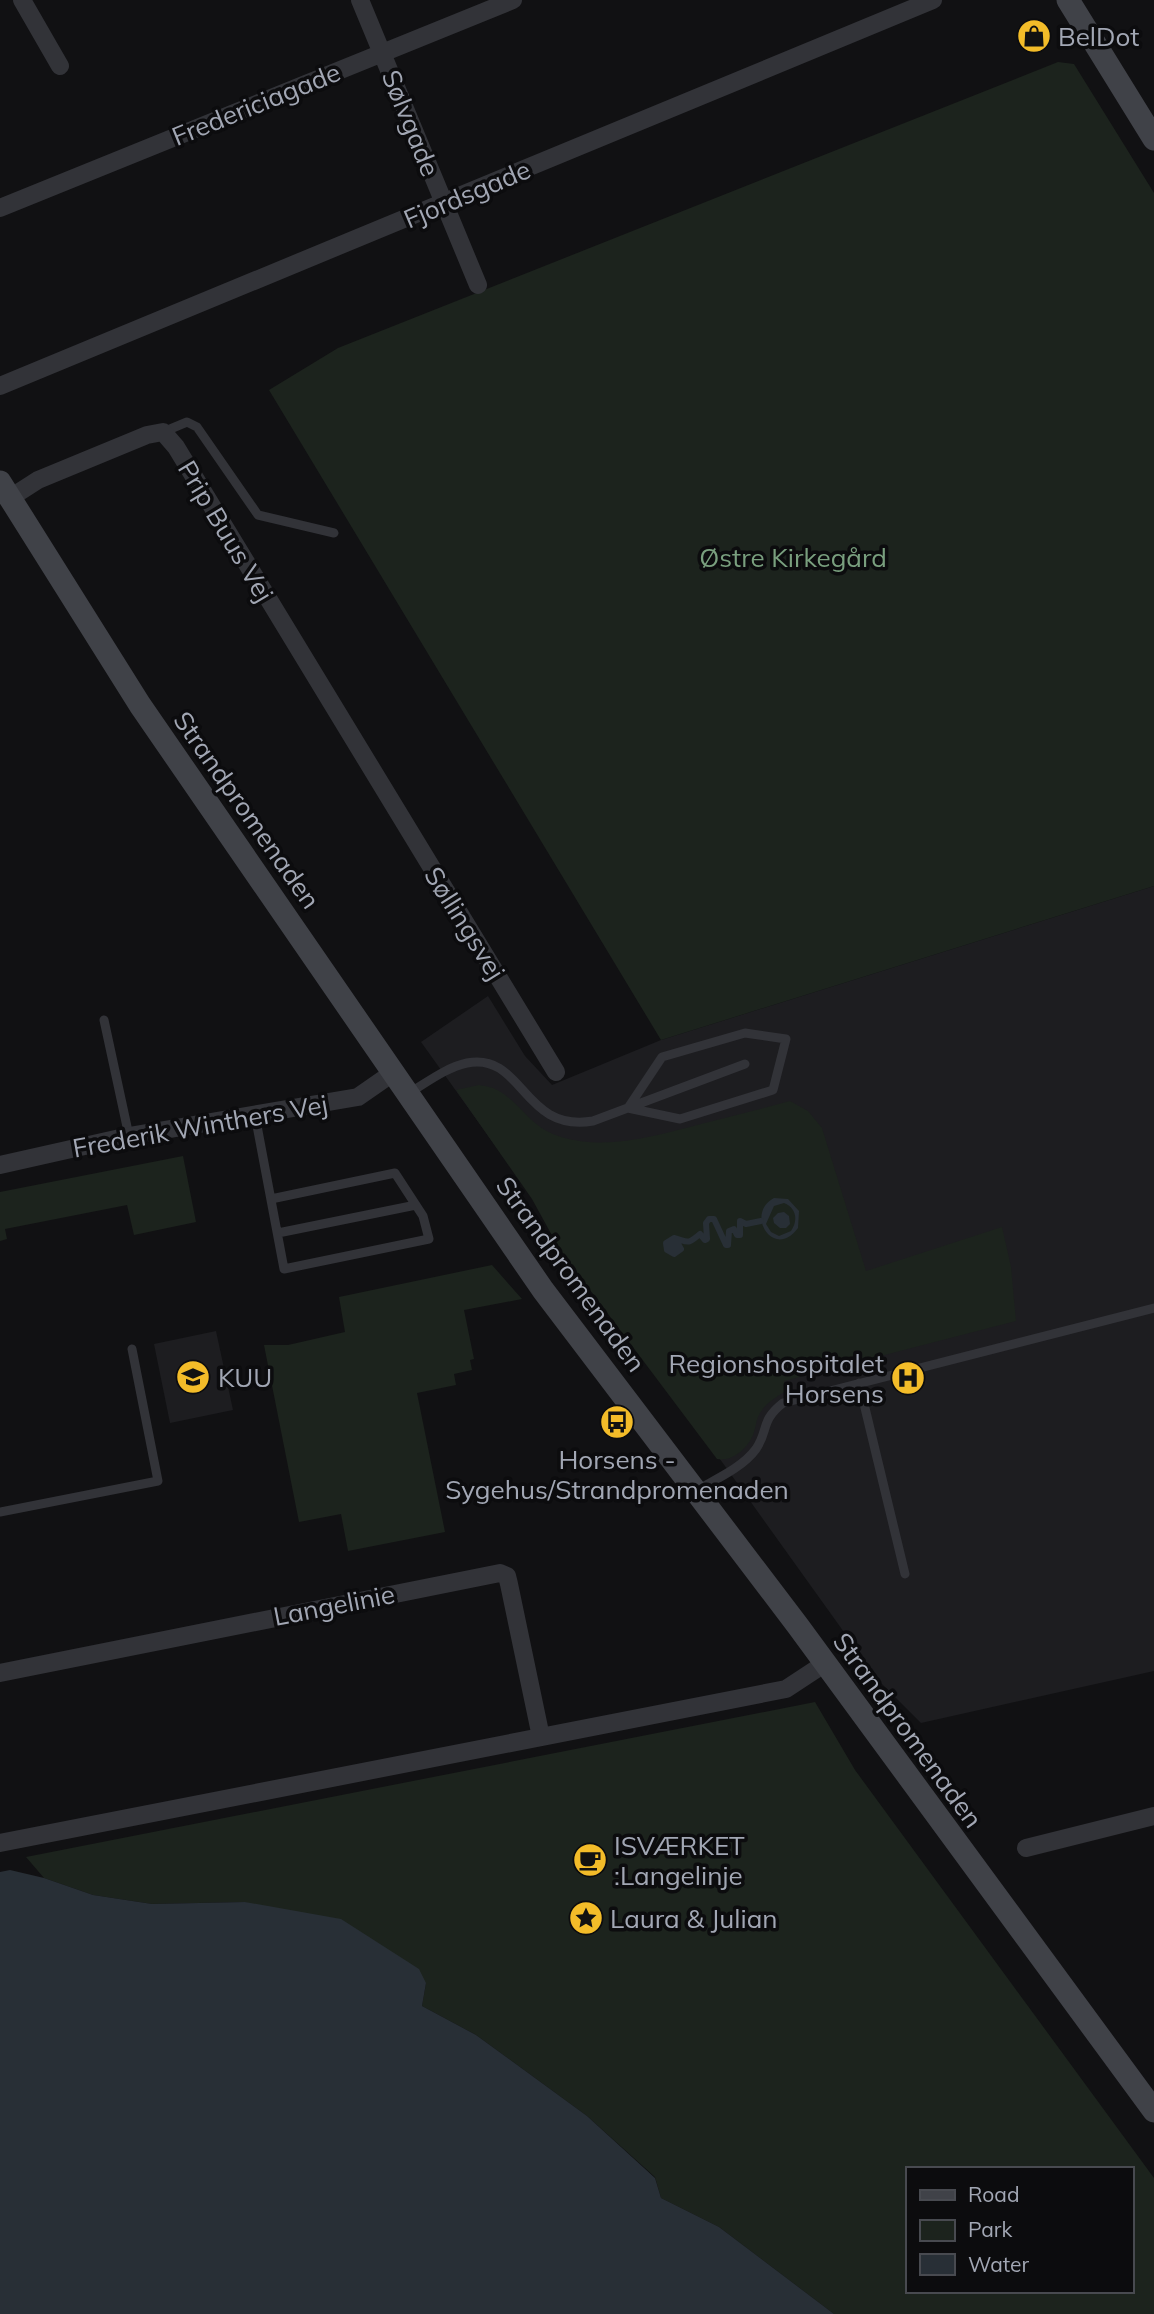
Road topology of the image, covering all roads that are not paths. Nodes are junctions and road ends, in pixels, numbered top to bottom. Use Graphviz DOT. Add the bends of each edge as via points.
graph roads {
  1 [pos="22,0"];
  2 [pos="360,0"];
  3 [pos="513,0"];
  4 [pos="933,0"];
  5 [pos="1068,0"];
  6 [pos="382,53"];
  7 [pos="60,66"];
  8 [pos="1154,139"];
  9 [pos="443,204"];
  10 [pos="0,208"];
  11 [pos="478,285"];
  12 [pos="0,386"];
  13 [pos="163,432"];
  14 [pos="5,490"];
  15 [pos="334,533"];
  16 [pos="373,774"];
  17 [pos="104,1020"];
  18 [pos="745,1065"];
  19 [pos="394,1072"];
  20 [pos="556,1072"];
  21 [pos="409,1093"];
  22 [pos="628,1108"];
  23 [pos="255,1115"];
  24 [pos="129,1136"];
  25 [pos="0,1165"];
  26 [pos="271,1199"];
  27 [pos="416,1205"];
  28 [pos="278,1233"];
  29 [pos="1154,1308"];
  30 [pos="132,1349"];
  31 [pos="859,1383"];
  32 [pos="697,1490"];
  33 [pos="0,1513"];
  34 [pos="905,1574"];
  35 [pos="824,1664"];
  36 [pos="0,1673"];
  37 [pos="541,1737"];
  38 [pos="1154,1816"];
  39 [pos="0,1843"];
  40 [pos="1026,1848"];
  41 [pos="1154,2111"];
  1 -- 7 [label="street"];
  2 -- 6 [label="street, Sølvgade"];
  3 -- 6 [label="street, Fredericiagade"];
  4 -- 9 [label="street, Fjordsgade"];
  5 -- 8 [label="street"];
  6 -- 9 [label="street, Sølvgade"];
  6 -- 10 [label="street, Fredericiagade"];
  9 -- 11 [label="street, Sølvgade"];
  9 -- 12 [label="street, Fjordsgade"];
  13 -- 14 [label="street, Prip Buus Vej"];
  13 -- 15 [label="lane" via="187,422 197,427 258,515"];
  13 -- 16 [label="street, Prip Buus Vej"];
  14 -- 19 [label="street, Strandpromenaden" via="141,705"];
  16 -- 20 [label="street, Søllingsvej"];
  17 -- 24 [label="lane"];
  18 -- 22 [label="lane"];
  19 -- 21 [label="street, Strandpromenaden"];
  19 -- 23 [label="street, Frederik Winthers Vej" via="358,1097"];
  21 -- 22 [label="lane" via="453,1068 482,1063 510,1075 537,1106 563,1121 593,1121"];
  21 -- 32 [label="street, Strandpromenaden" via="543,1290"];
  22 -- 22 [label="lane" via="680,1119 773,1090 786,1038 745,1033 662,1057"];
  23 -- 24 [label="street, Frederik Winthers Vej"];
  23 -- 26 [label="lane"];
  24 -- 25 [label="street, Frederik Winthers Vej"];
  26 -- 27 [label="lane" via="395,1173"];
  26 -- 28 [label="lane"];
  27 -- 28 [label="lane"];
  27 -- 28 [label="lane" via="429,1239 285,1269"];
  29 -- 31 [label="lane"];
  30 -- 33 [label="lane" via="158,1481"];
  31 -- 32 [label="lane" via="783,1403 765,1423 761,1441 750,1455"];
  31 -- 34 [label="lane"];
  32 -- 35 [label="street, Strandpromenaden"];
  35 -- 37 [label="street" via="786,1689"];
  35 -- 41 [label="street, Strandpromenaden"];
  36 -- 37 [label="street, Langelinie" via="500,1573 507,1576"];
  37 -- 39 [label="street"];
  38 -- 40 [label="street"];
}
